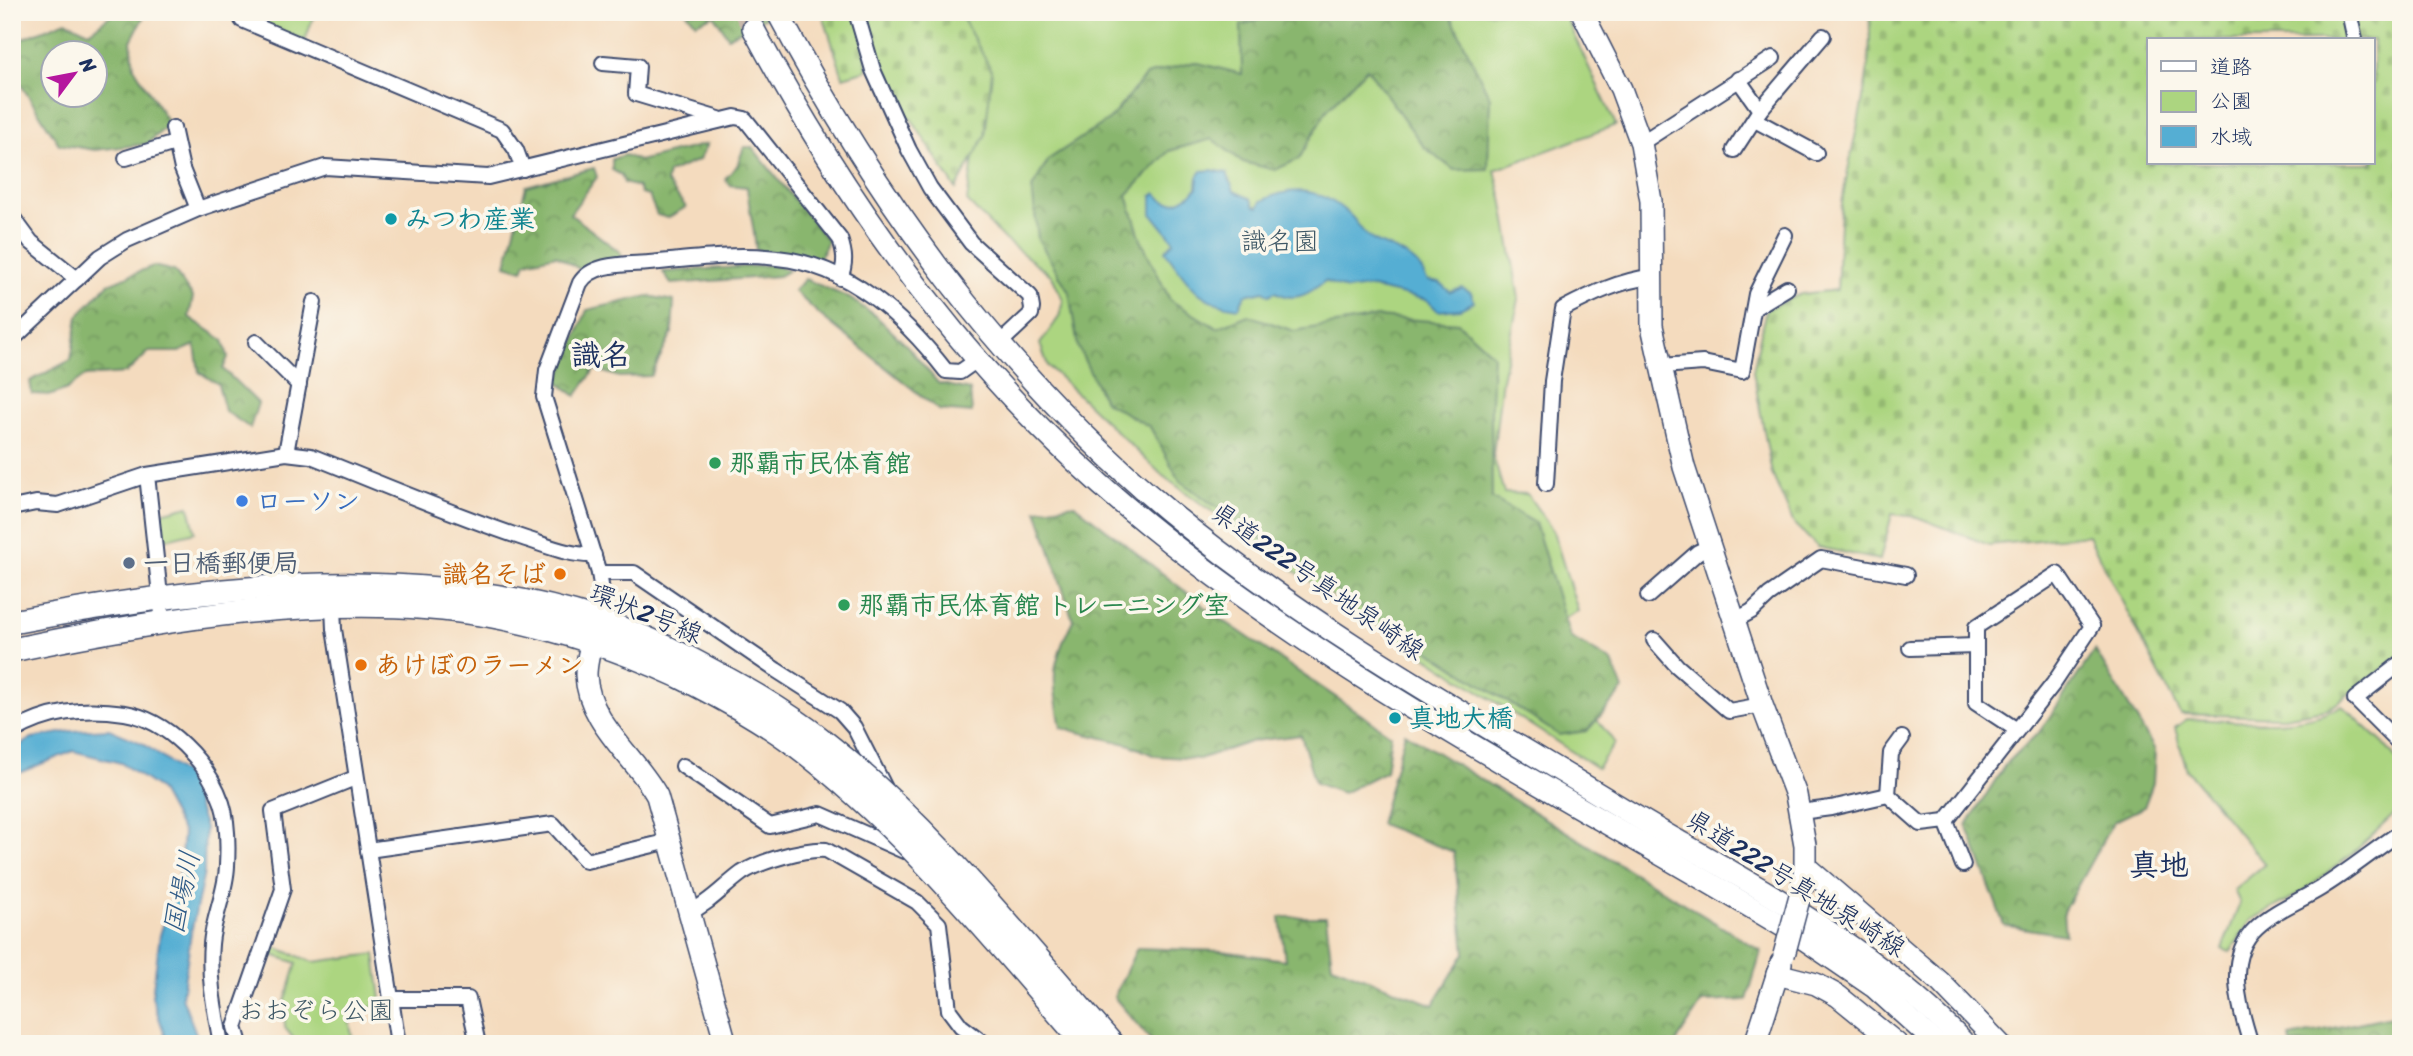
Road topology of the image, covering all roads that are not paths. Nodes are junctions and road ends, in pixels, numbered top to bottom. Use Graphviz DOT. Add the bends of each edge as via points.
graph roads {
  1 [pos="244,12"];
  2 [pos="856,12"];
  3 [pos="1582,12"];
  4 [pos="2349,12"];
  5 [pos="779,15"];
  6 [pos="752,29"];
  7 [pos="1823,36"];
  8 [pos="2355,38"];
  9 [pos="1773,58"];
  10 [pos="603,63"];
  11 [pos="1738,79"];
  12 [pos="1758,115"];
  13 [pos="721,120"];
  14 [pos="173,128"];
  15 [pos="1641,142"];
  16 [pos="175,143"];
  17 [pos="1734,150"];
  18 [pos="1816,153"];
  19 [pos="126,158"];
  20 [pos="523,169"];
  21 [pos="198,209"];
  22 [pos="14,219"];
  23 [pos="1785,235"];
  24 [pos="1651,277"];
  25 [pos="840,278"];
  26 [pos="77,279"];
  27 [pos="1787,288"];
  28 [pos="314,302"];
  29 [pos="1754,308"];
  30 [pos="12,340"];
  31 [pos="256,342"];
  32 [pos="999,344"];
  33 [pos="977,360"];
  34 [pos="1661,366"];
  35 [pos="299,385"];
  36 [pos="286,453"];
  37 [pos="147,475"];
  38 [pos="1546,484"];
  39 [pos="12,508"];
  40 [pos="1712,547"];
  41 [pos="594,555"];
  42 [pos="599,573"];
  43 [pos="1906,575"];
  44 [pos="1647,596"];
  45 [pos="160,599"];
  46 [pos="333,607"];
  47 [pos="1736,620"];
  48 [pos="12,622"];
  49 [pos="163,623"];
  50 [pos="595,631"];
  51 [pos="1654,640"];
  52 [pos="1976,646"];
  53 [pos="1910,648"];
  54 [pos="12,650"];
  55 [pos="2401,663"];
  56 [pos="684,667"];
  57 [pos="1762,705"];
  58 [pos="2017,730"];
  59 [pos="12,732"];
  60 [pos="1902,738"];
  61 [pos="2401,745"];
  62 [pos="683,766"];
  63 [pos="355,778"];
  64 [pos="1888,795"];
  65 [pos="1800,812"];
  66 [pos="1946,821"];
  67 [pos="2401,832"];
  68 [pos="670,841"];
  69 [pos="368,850"];
  70 [pos="1963,865"];
  71 [pos="1805,866"];
  72 [pos="690,912"];
  73 [pos="1780,965"];
  74 [pos="393,999"];
  75 [pos="221,1044"];
  76 [pos="240,1044"];
  77 [pos="398,1044"];
  78 [pos="478,1044"];
  79 [pos="726,1044"];
  80 [pos="985,1044"];
  81 [pos="1085,1044"];
  82 [pos="1112,1044"];
  83 [pos="1755,1044"];
  84 [pos="1897,1044"];
  85 [pos="1937,1044"];
  86 [pos="1965,1044"];
  87 [pos="2000,1044"];
  88 [pos="2251,1044"];
  1 -- 20 [label="street" via="242,20 502,130"];
  2 -- 32 [label="street" via="873,70 930,188 971,243 1030,296 1031,314"];
  3 -- 15 [label="main road, 県道222号真地泉崎線" via="1622,89"];
  4 -- 8 [label="street"];
  5 -- 32 [label="main road, 県道222号真地泉崎線" via="838,123 876,181 952,288"];
  6 -- 33 [label="main road, 県道222号真地泉崎線" via="849,193"];
  7 -- 12 [label="street"];
  9 -- 11 [label="street"];
  10 -- 13 [label="street" via="638,66 636,94"];
  11 -- 12 [label="street"];
  11 -- 15 [label="street"];
  12 -- 17 [label="street"];
  12 -- 18 [label="street"];
  13 -- 20 [label="street"];
  13 -- 25 [label="street" via="745,119 840,239 845,255"];
  14 -- 16 [label="street"];
  15 -- 24 [label="main road, 県道222号真地泉崎線" via="1651,201"];
  16 -- 19 [label="street"];
  16 -- 21 [label="street"];
  20 -- 21 [label="street" via="488,177 325,167"];
  21 -- 26 [label="street" via="127,240"];
  22 -- 26 [label="street" via="32,242"];
  23 -- 29 [label="street" via="1756,294"];
  24 -- 34 [label="main road, 県道222号真地泉崎線"];
  24 -- 38 [label="street" via="1635,279 1563,309 1552,381"];
  25 -- 33 [label="street" via="890,309 946,371 960,372"];
  25 -- 41 [label="street" via="799,262 757,257 617,266 593,270 584,278 547,370 544,397"];
  26 -- 30 [label="street"];
  27 -- 29 [label="street"];
  28 -- 35 [label="street"];
  29 -- 34 [label="street" via="1742,371 1703,363"];
  31 -- 35 [label="street"];
  32 -- 86 [label="main road, 県道222号真地泉崎線" via="1081,430 1167,510 1265,584 1478,722 1850,945 1909,989"];
  33 -- 85 [label="main road, 県道222号真地泉崎線" via="1064,450 1215,576 1328,656 1840,962"];
  34 -- 40 [label="main road, 県道222号真地泉崎線" via="1684,467"];
  35 -- 36 [label="street"];
  36 -- 37 [label="street"];
  36 -- 41 [label="street" via="311,456 501,531 582,556"];
  37 -- 39 [label="street" via="58,505"];
  37 -- 45 [label="street"];
  40 -- 44 [label="street" via="1698,552"];
  40 -- 47 [label="main road, 県道222号真地泉崎線"];
  41 -- 42 [label="street"];
  42 -- 50 [label="street" via="603,597"];
  42 -- 62 [label="street" via="634,573 840,711 854,727 914,838 904,851 820,814 770,826"];
  43 -- 47 [label="street" via="1821,559"];
  45 -- 48 [label="main road, 環状2号線"];
  45 -- 49 [label="street"];
  45 -- 50 [label="main road, 環状2号線" via="337,585 440,588 530,603"];
  46 -- 49 [label="main road, 環状2号線"];
  46 -- 50 [label="main road, 環状2号線" via="416,608 487,615 549,629"];
  46 -- 63 [label="street"];
  47 -- 57 [label="main road, 県道222号真地泉崎線"];
  49 -- 54 [label="main road, 環状2号線"];
  50 -- 56 [label="main road, 環状2号線" via="652,663"];
  50 -- 68 [label="main road" via="586,672 590,698 597,715 648,779"];
  51 -- 57 [label="street" via="1729,711"];
  52 -- 53 [label="street"];
  52 -- 58 [label="street" via="1976,703"];
  52 -- 58 [label="street" via="1976,627 2057,574 2092,626"];
  55 -- 61 [label="street" via="2355,699"];
  56 -- 81 [label="main road, 環状2号線, bridge" via="791,742 863,801 922,860"];
  56 -- 82 [label="main road, 環状2号線, bridge" via="794,719 875,785 926,835"];
  57 -- 65 [label="main road, 県道222号真地泉崎線"];
  58 -- 66 [label="street"];
  59 -- 75 [label="street" via="79,709 138,715 185,746 207,772 222,803 227,836 227,869 211,944 212,999"];
  60 -- 64 [label="street" via="1891,753"];
  63 -- 69 [label="street"];
  63 -- 76 [label="street" via="273,811 283,889 235,1027"];
  64 -- 65 [label="street"];
  64 -- 66 [label="street" via="1921,824"];
  65 -- 71 [label="main road, 県道222号真地泉崎線"];
  66 -- 70 [label="street"];
  67 -- 88 [label="street" via="2324,887 2257,927 2244,942 2236,963"];
  68 -- 69 [label="street" via="586,861 553,824"];
  68 -- 72 [label="main road"];
  69 -- 74 [label="street"];
  71 -- 73 [label="main road, 県道222号真地泉崎線, bridge"];
  71 -- 87 [label="main road" via="1940,982"];
  72 -- 79 [label="main road"];
  72 -- 80 [label="street" via="752,867 809,850 826,850 917,902 939,924 949,1010"];
  73 -- 83 [label="main road"];
  73 -- 84 [label="main road" via="1838,996"];
  74 -- 77 [label="street"];
  74 -- 78 [label="street" via="468,999"];
}
